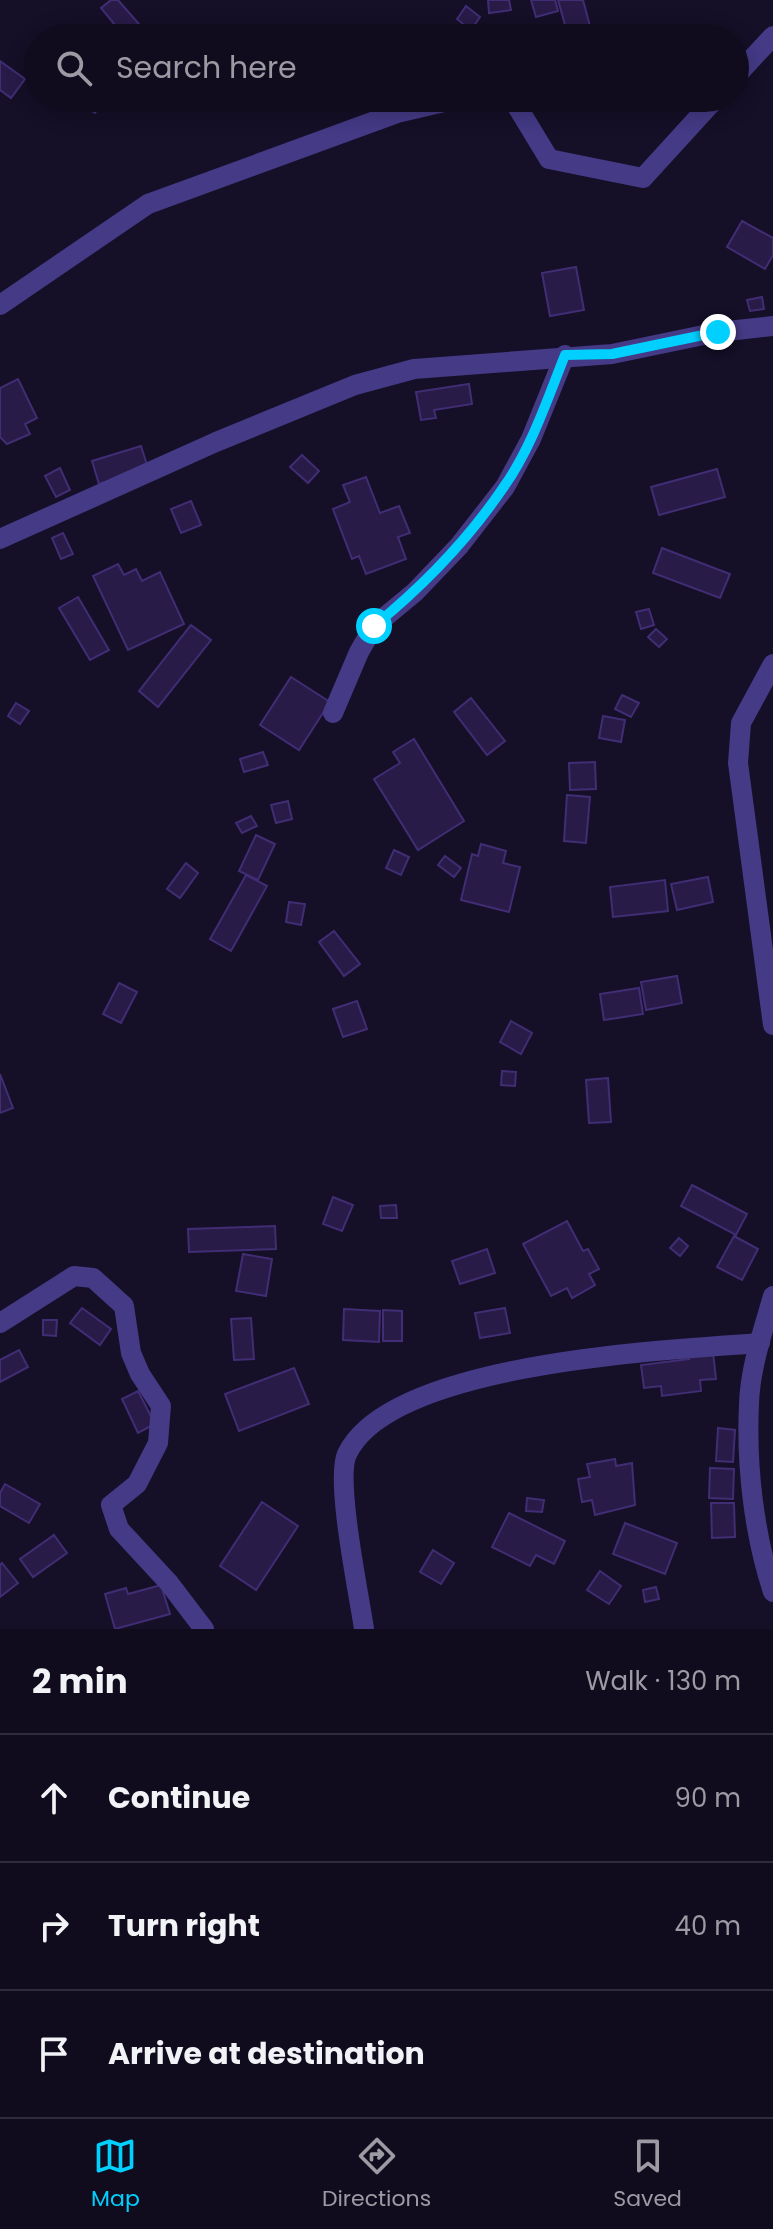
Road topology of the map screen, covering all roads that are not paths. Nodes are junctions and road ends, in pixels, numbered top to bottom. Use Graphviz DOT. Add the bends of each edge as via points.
graph roads {
  1 [pos="773,36"];
  2 [pos="749,62"];
  3 [pos="401,112"];
  4 [pos="520,112"];
  5 [pos="703,112"];
  6 [pos="0,305"];
  7 [pos="773,326"];
  8 [pos="565,355"];
  9 [pos="0,539"];
  10 [pos="773,664"];
  11 [pos="333,713"];
  12 [pos="773,1025"];
  13 [pos="773,1296"];
  14 [pos="0,1323"];
  15 [pos="760,1343"];
  16 [pos="773,1592"];
  17 [pos="204,1629"];
  18 [pos="364,1629"];
  1 -- 2 [label="street"];
  3 -- 6 [label="street" via="148,204"];
  4 -- 5 [label="street" via="549,159 643,178"];
  7 -- 8 [label="street" via="612,354"];
  8 -- 9 [label="street" via="414,369 355,385"];
  8 -- 11 [label="street" via="505,487 459,546 374,626"];
  10 -- 12 [label="street" via="741,723 738,763"];
  13 -- 15 [label="street"];
  14 -- 17 [label="street" via="74,1276 93,1278 124,1306 131,1353 161,1406 158,1443 137,1484 111,1505 119,1529"];
  15 -- 16 [label="street" via="749,1403 751,1472 761,1555"];
  15 -- 18 [label="street" via="553,1362 405,1404 364,1429 346,1456 344,1484"];
}
